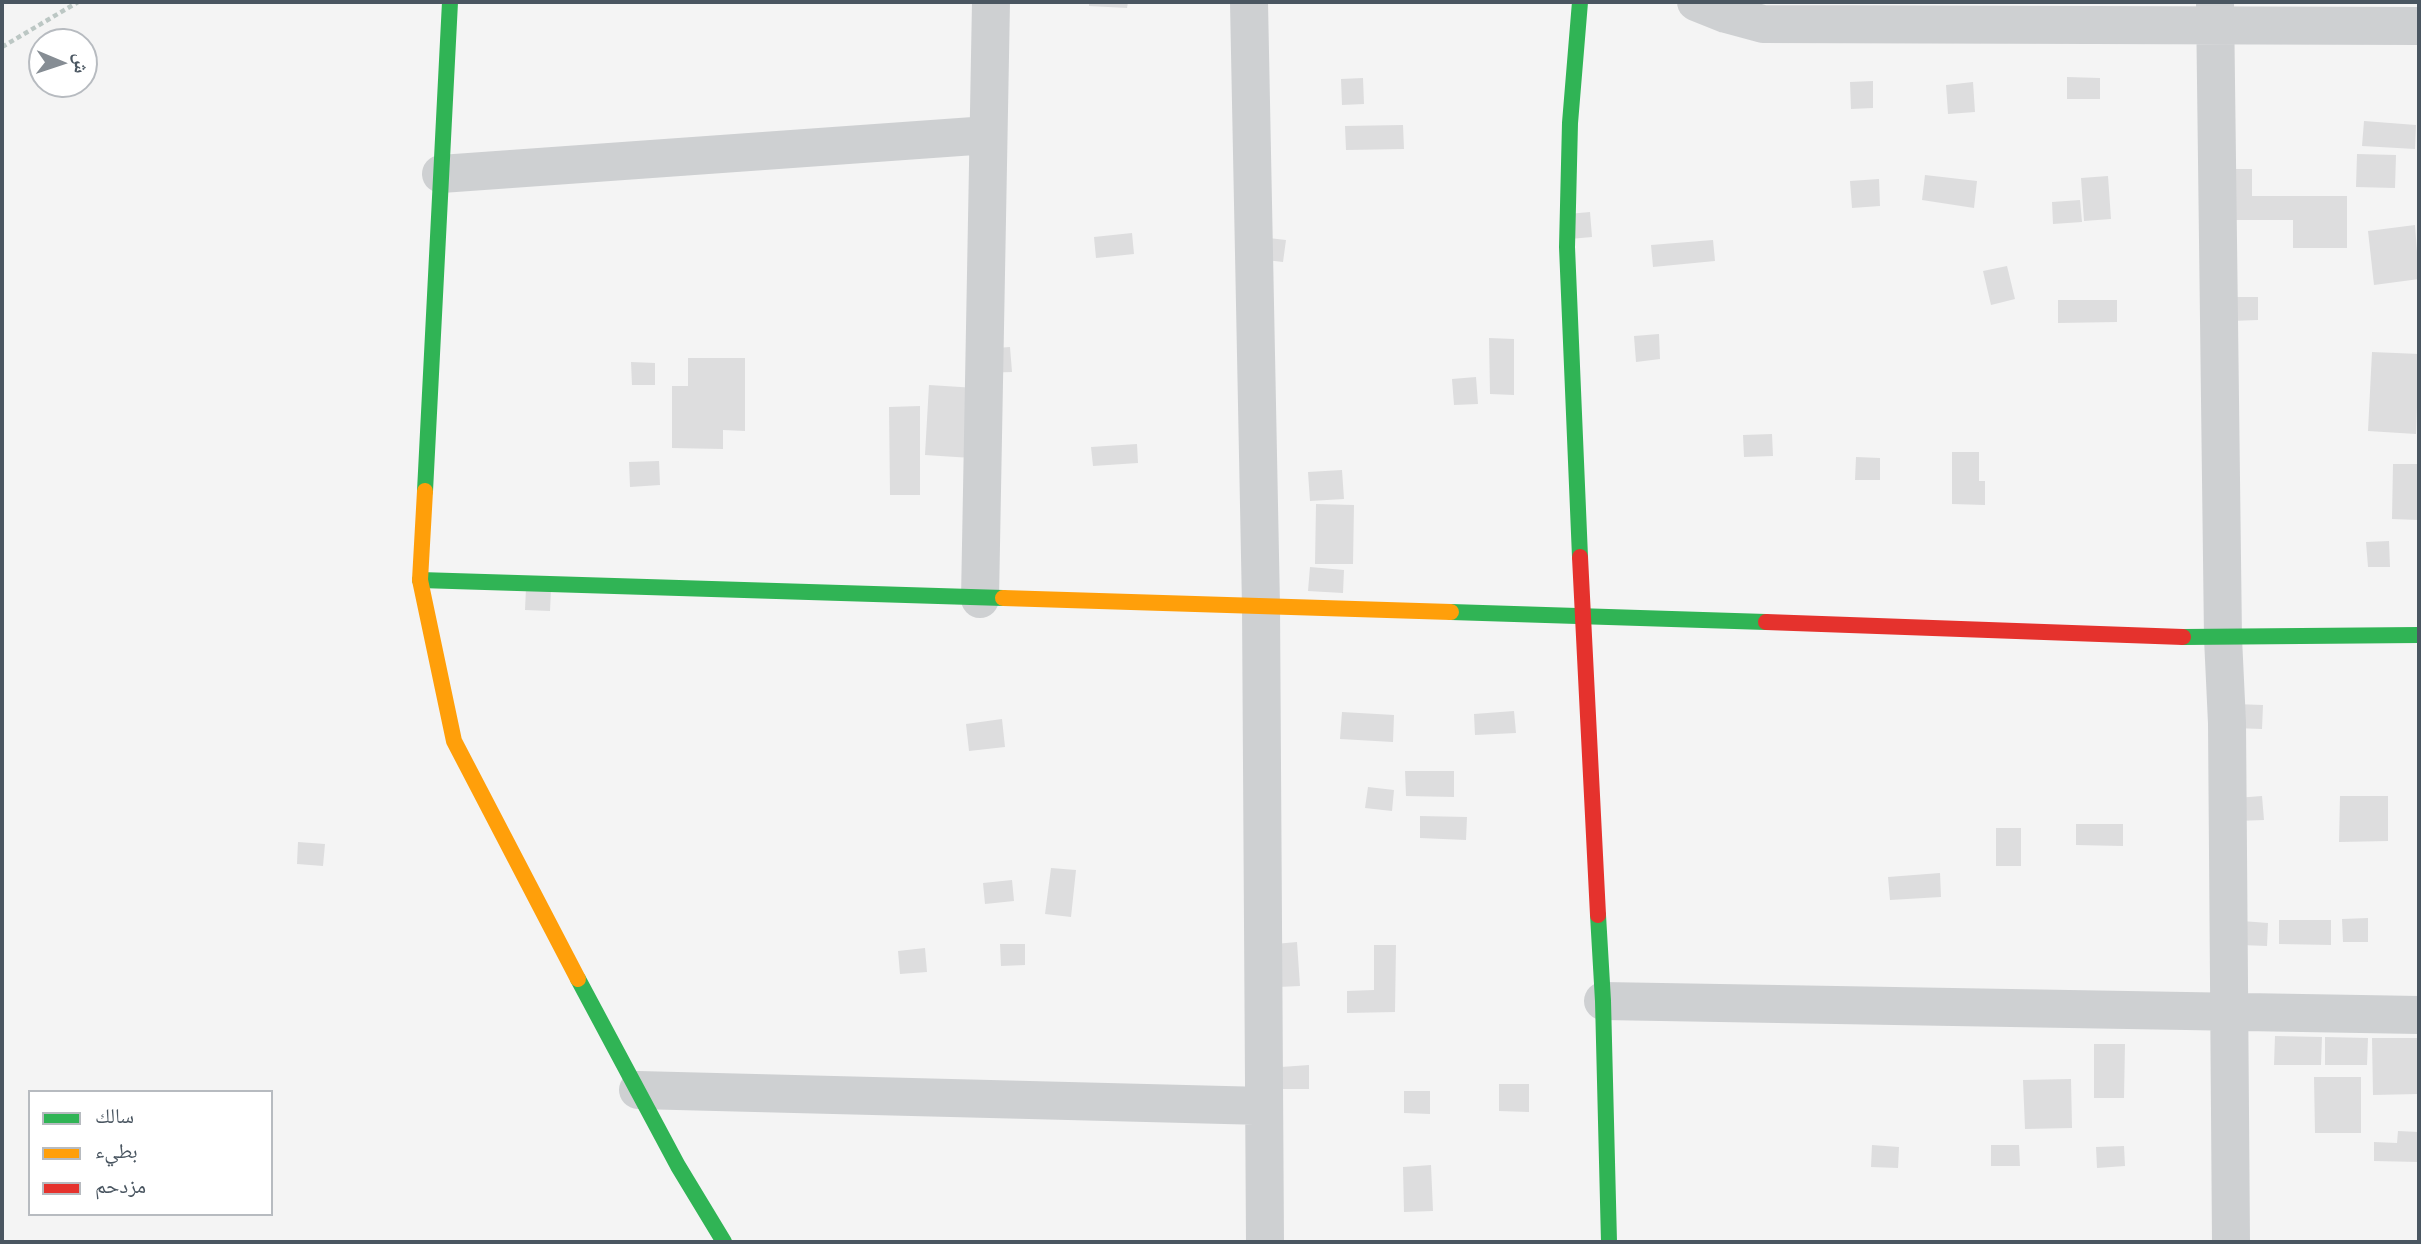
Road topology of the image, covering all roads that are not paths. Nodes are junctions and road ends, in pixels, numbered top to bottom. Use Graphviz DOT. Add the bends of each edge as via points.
graph roads {
  1 [pos="450,2"];
  2 [pos="991,2"];
  3 [pos="1249,2"];
  4 [pos="1580,2"];
  5 [pos="1696,2"];
  6 [pos="2215,13"];
  7 [pos="2419,26"];
  8 [pos="988,135"];
  9 [pos="441,174"];
  10 [pos="420,580"];
  11 [pos="980,599"];
  12 [pos="1261,606"];
  13 [pos="1583,616"];
  14 [pos="2419,635"];
  15 [pos="2223,638"];
  16 [pos="1603,1001"];
  17 [pos="2228,1010"];
  18 [pos="2419,1014"];
  19 [pos="638,1090"];
  20 [pos="1264,1106"];
  21 [pos="723,1242"];
  22 [pos="1265,1242"];
  23 [pos="1609,1242"];
  24 [pos="2231,1242"];
  1 -- 9 [label="street"];
  2 -- 8 [label="street"];
  3 -- 12 [label="street"];
  4 -- 13 [label="street" via="1570,123 1567,247"];
  5 -- 6 [label="street" via="1763,24"];
  6 -- 7 [label="street"];
  6 -- 15 [label="street"];
  8 -- 9 [label="street"];
  8 -- 11 [label="street"];
  9 -- 10 [label="street"];
  10 -- 11 [label="street"];
  10 -- 19 [label="street" via="454,741"];
  11 -- 12 [label="street"];
  12 -- 13 [label="street"];
  12 -- 20 [label="street"];
  13 -- 15 [label="street"];
  13 -- 16 [label="street"];
  14 -- 15 [label="street"];
  15 -- 17 [label="street"];
  16 -- 17 [label="street"];
  16 -- 23 [label="street"];
  17 -- 18 [label="street"];
  17 -- 24 [label="street"];
  19 -- 20 [label="street"];
  19 -- 21 [label="street"];
  20 -- 22 [label="street"];
}
